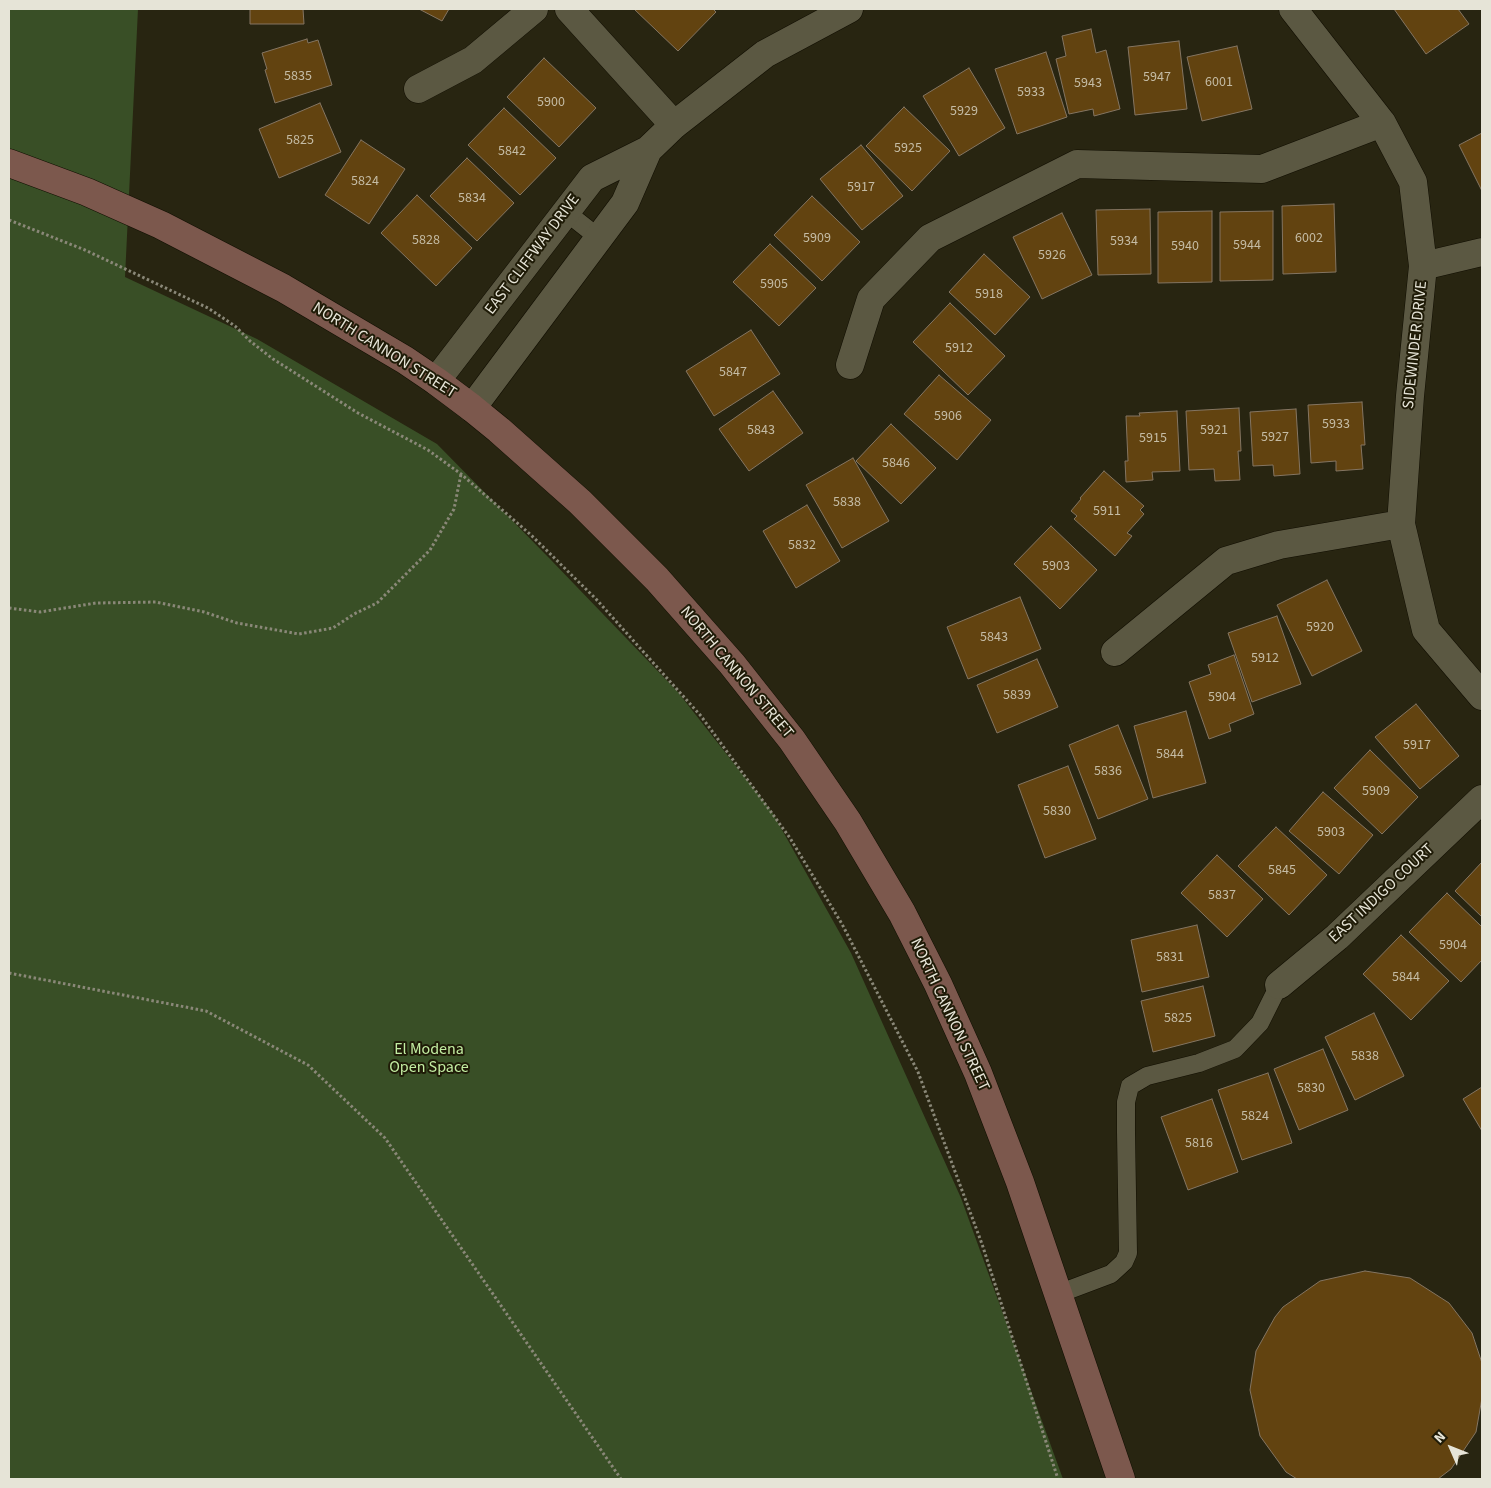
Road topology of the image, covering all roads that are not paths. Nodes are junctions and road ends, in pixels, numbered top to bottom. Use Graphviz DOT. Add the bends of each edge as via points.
graph roads {
  1 [pos="534,9"];
  2 [pos="569,9"];
  3 [pos="849,9"];
  4 [pos="1296,10"];
  5 [pos="418,89"];
  6 [pos="1382,123"];
  7 [pos="674,125"];
  8 [pos="648,150"];
  9 [pos="9,163"];
  10 [pos="566,212"];
  11 [pos="599,238"];
  12 [pos="1482,252"];
  13 [pos="1424,266"];
  14 [pos="850,365"];
  15 [pos="436,381"];
  16 [pos="472,408"];
  17 [pos="1401,524"];
  18 [pos="1114,652"];
  19 [pos="1482,696"];
  20 [pos="1482,800"];
  21 [pos="1280,985"];
  22 [pos="1058,1294"];
  23 [pos="1121,1479"];
  1 -- 5 [label="street" via="473,60"];
  2 -- 7 [label="street"];
  3 -- 7 [label="street, EAST CLIFFWAY DRIVE" via="765,54"];
  4 -- 6 [label="street, SIDEWINDER DRIVE"];
  6 -- 13 [label="street, SIDEWINDER DRIVE" via="1412,182"];
  6 -- 14 [label="street" via="1262,169 1077,164 930,238 871,299"];
  7 -- 8 [label="street, EAST CLIFFWAY DRIVE"];
  8 -- 10 [label="street, EAST CLIFFWAY DRIVE" via="592,178"];
  8 -- 11 [label="street, EAST CLIFFWAY DRIVE" via="625,203"];
  9 -- 15 [label="main road, NORTH CANNON STREET" via="86,192 169,229 283,288"];
  10 -- 11 [label="lane"];
  10 -- 15 [label="street, EAST CLIFFWAY DRIVE"];
  11 -- 16 [label="street, EAST CLIFFWAY DRIVE"];
  12 -- 13 [label="street"];
  13 -- 17 [label="street, SIDEWINDER DRIVE"];
  15 -- 16 [label="main road, NORTH CANNON STREET"];
  16 -- 22 [label="main road, NORTH CANNON STREET" via="580,502 663,586 732,664 792,740 848,822 902,913 978,1073"];
  17 -- 18 [label="street" via="1279,545 1226,561"];
  17 -- 19 [label="street, SIDEWINDER DRIVE" via="1426,630"];
  20 -- 21 [label="street, EAST INDIGO COURT" via="1337,937"];
  21 -- 22 [label="lane" via="1260,1022 1235,1050 1200,1063 1147,1076 1130,1086 1126,1102 1128,1254 1111,1274"];
  22 -- 23 [label="main road, NORTH CANNON STREET"];
}
